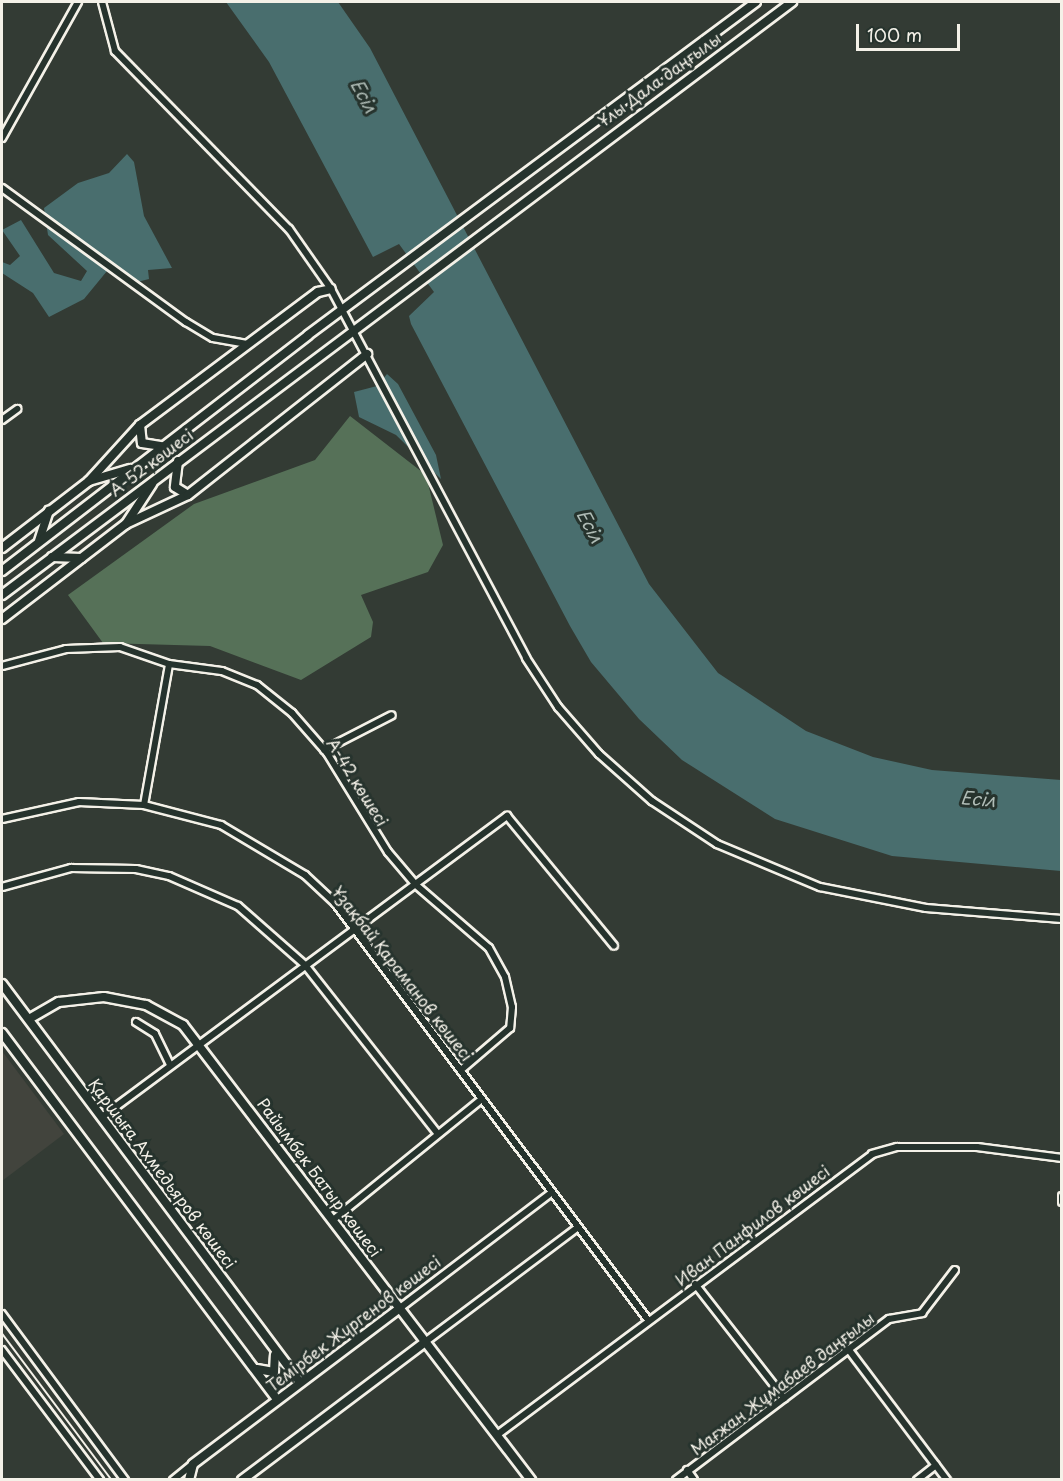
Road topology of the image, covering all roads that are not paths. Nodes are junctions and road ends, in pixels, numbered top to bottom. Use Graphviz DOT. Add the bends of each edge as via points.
graph roads {
  1 [pos="78,2"];
  2 [pos="102,2"];
  3 [pos="756,2"];
  4 [pos="792,2"];
  5 [pos="2,138"];
  6 [pos="2,188"];
  7 [pos="331,288"];
  8 [pos="308,334"];
  9 [pos="248,344"];
  10 [pos="319,352"];
  11 [pos="368,354"];
  12 [pos="17,409"];
  13 [pos="2,420"];
  14 [pos="140,425"];
  15 [pos="163,446"];
  16 [pos="178,461"];
  17 [pos="136,468"];
  18 [pos="155,479"];
  19 [pos="89,481"];
  20 [pos="188,495"];
  21 [pos="50,511"];
  22 [pos="126,524"];
  23 [pos="39,543"];
  24 [pos="2,548"];
  25 [pos="52,557"];
  26 [pos="81,558"];
  27 [pos="2,571"];
  28 [pos="2,595"];
  29 [pos="2,619"];
  30 [pos="169,664"];
  31 [pos="2,666"];
  32 [pos="392,715"];
  33 [pos="324,750"];
  34 [pos="144,805"];
  35 [pos="2,819"];
  36 [pos="416,885"];
  37 [pos="2,887"];
  38 [pos="1062,919"];
  39 [pos="353,928"];
  40 [pos="614,946"];
  41 [pos="304,965"];
  42 [pos="2,984"];
  43 [pos="29,1019"];
  44 [pos="136,1022"];
  45 [pos="2,1034"];
  46 [pos="202,1042"];
  47 [pos="170,1065"];
  48 [pos="461,1070"];
  49 [pos="482,1099"];
  50 [pos="102,1117"];
  51 [pos="437,1133"];
  52 [pos="1062,1158"];
  53 [pos="551,1193"];
  54 [pos="1062,1196"];
  55 [pos="1062,1202"];
  56 [pos="333,1220"];
  57 [pos="578,1227"];
  58 [pos="955,1270"];
  59 [pos="695,1284"];
  60 [pos="399,1308"];
  61 [pos="2,1314"];
  62 [pos="648,1320"];
  63 [pos="425,1342"];
  64 [pos="270,1343"];
  65 [pos="2,1350"];
  66 [pos="849,1350"];
  67 [pos="251,1363"];
  68 [pos="299,1381"];
  69 [pos="276,1398"];
  70 [pos="784,1398"];
  71 [pos="497,1435"];
  72 [pos="193,1464"];
  73 [pos="936,1465"];
  74 [pos="687,1470"];
  75 [pos="100,1479"];
  76 [pos="125,1479"];
  77 [pos="173,1479"];
  78 [pos="189,1479"];
  79 [pos="242,1479"];
  80 [pos="531,1479"];
  81 [pos="676,1479"];
  82 [pos="694,1479"];
  83 [pos="917,1479"];
  84 [pos="947,1479"];
  1 -- 5 [label="street"];
  2 -- 7 [label="street" via="115,51 289,229"];
  3 -- 8 [label="street, Ұлы Дала даңғылы"];
  4 -- 10 [label="street, Ұлы Дала даңғылы"];
  6 -- 9 [label="street" via="186,322 213,338"];
  7 -- 9 [label="street" via="318,292"];
  7 -- 11 [label="street"];
  8 -- 15 [label="street, А-52 көшесі"];
  9 -- 14 [label="street"];
  10 -- 16 [label="street, А-52 көшесі"];
  11 -- 20 [label="street"];
  11 -- 38 [label="street" via="526,658 558,707 651,801 717,844 820,887 926,908"];
  12 -- 13 [label="street"];
  14 -- 15 [label="street" via="142,443"];
  14 -- 19 [label="street"];
  15 -- 17 [label="street, А-52 көшесі"];
  16 -- 18 [label="street, А-52 көшесі"];
  16 -- 20 [label="street" via="175,487"];
  17 -- 19 [label="street"];
  17 -- 23 [label="street, А-52 көшесі"];
  18 -- 22 [label="street"];
  18 -- 25 [label="street, А-52 көшесі"];
  19 -- 21 [label="street"];
  20 -- 22 [label="street"];
  21 -- 23 [label="street"];
  21 -- 24 [label="street"];
  22 -- 26 [label="street"];
  23 -- 27 [label="street, А-52 көшесі"];
  25 -- 26 [label="street"];
  25 -- 28 [label="street, А-52 көшесі"];
  26 -- 29 [label="street"];
  30 -- 31 [label="street, А-42 көшесі" via="120,648 66,649"];
  30 -- 33 [label="street, А-42 көшесі" via="222,671 257,685"];
  30 -- 34 [label="street"];
  32 -- 33 [label="street"];
  33 -- 36 [label="street, А-42 көшесі" via="366,823"];
  34 -- 35 [label="street, Ұзақбай Қараманов көшесі" via="79,802"];
  34 -- 39 [label="street, Ұзақбай Қараманов көшесі" via="221,825 266,847 335,903"];
  36 -- 39 [label="street"];
  36 -- 40 [label="street" via="507,816"];
  36 -- 48 [label="street, А-42 көшесі" via="489,948 512,1007 510,1028"];
  37 -- 41 [label="street" via="70,868 135,869 169,876 238,906"];
  39 -- 41 [label="street"];
  39 -- 48 [label="street, Ұзақбай Қараманов көшесі"];
  41 -- 46 [label="street"];
  41 -- 51 [label="street"];
  42 -- 43 [label="street, Қаршыға Ахмедьяров көшесі"];
  43 -- 46 [label="street, Райымбек Батыр көшесі" via="59,1002 104,997 146,1005"];
  43 -- 50 [label="street, Қаршыға Ахмедьяров көшесі"];
  44 -- 47 [label="street" via="155,1035"];
  45 -- 67 [label="street"];
  46 -- 47 [label="street"];
  46 -- 56 [label="street, Райымбек Батыр көшесі"];
  47 -- 50 [label="street"];
  48 -- 49 [label="street, Ұзақбай Қараманов көшесі"];
  49 -- 51 [label="street"];
  49 -- 53 [label="street, Ұзақбай Қараманов көшесі"];
  50 -- 64 [label="street, Қаршыға Ахмедьяров көшесі"];
  51 -- 56 [label="street"];
  52 -- 59 [label="street, Иван Панфилов көшесі" via="977,1147 884,1149"];
  53 -- 57 [label="street, Ұзақбай Қараманов көшесі"];
  53 -- 60 [label="street, Темірбек Жүргенов көшесі"];
  54 -- 55 [label="street"];
  56 -- 60 [label="street, Райымбек Батыр көшесі"];
  57 -- 62 [label="street, Ұзақбай Қараманов көшесі"];
  57 -- 63 [label="street"];
  58 -- 66 [label="street, Мағжан Жұмабаев даңғылы" via="922,1313 889,1318"];
  59 -- 62 [label="street, Иван Панфилов көшесі"];
  59 -- 70 [label="street"];
  60 -- 63 [label="street, Райымбек Батыр көшесі"];
  60 -- 68 [label="street, Темірбек Жүргенов көшесі"];
  61 -- 76 [label="street"];
  62 -- 71 [label="street, Иван Панфилов көшесі"];
  63 -- 71 [label="street, Райымбек Батыр көшесі"];
  63 -- 79 [label="street"];
  64 -- 67 [label="street" via="278,1368 267,1374"];
  64 -- 68 [label="street, Қаршыға Ахмедьяров көшесі"];
  65 -- 75 [label="street"];
  66 -- 70 [label="street, Мағжан Жұмабаев даңғылы"];
  66 -- 73 [label="street"];
  67 -- 69 [label="street"];
  68 -- 69 [label="street, Темірбек Жүргенов көшесі"];
  69 -- 72 [label="street, Темірбек Жүргенов көшесі"];
  70 -- 74 [label="street, Мағжан Жұмабаев даңғылы"];
  71 -- 80 [label="street, Райымбек Батыр көшесі"];
  72 -- 77 [label="street, Темірбек Жүргенов көшесі"];
  72 -- 78 [label="street"];
  73 -- 83 [label="street"];
  73 -- 84 [label="street"];
  74 -- 81 [label="street, Мағжан Жұмабаев даңғылы"];
  74 -- 82 [label="street"];
}
